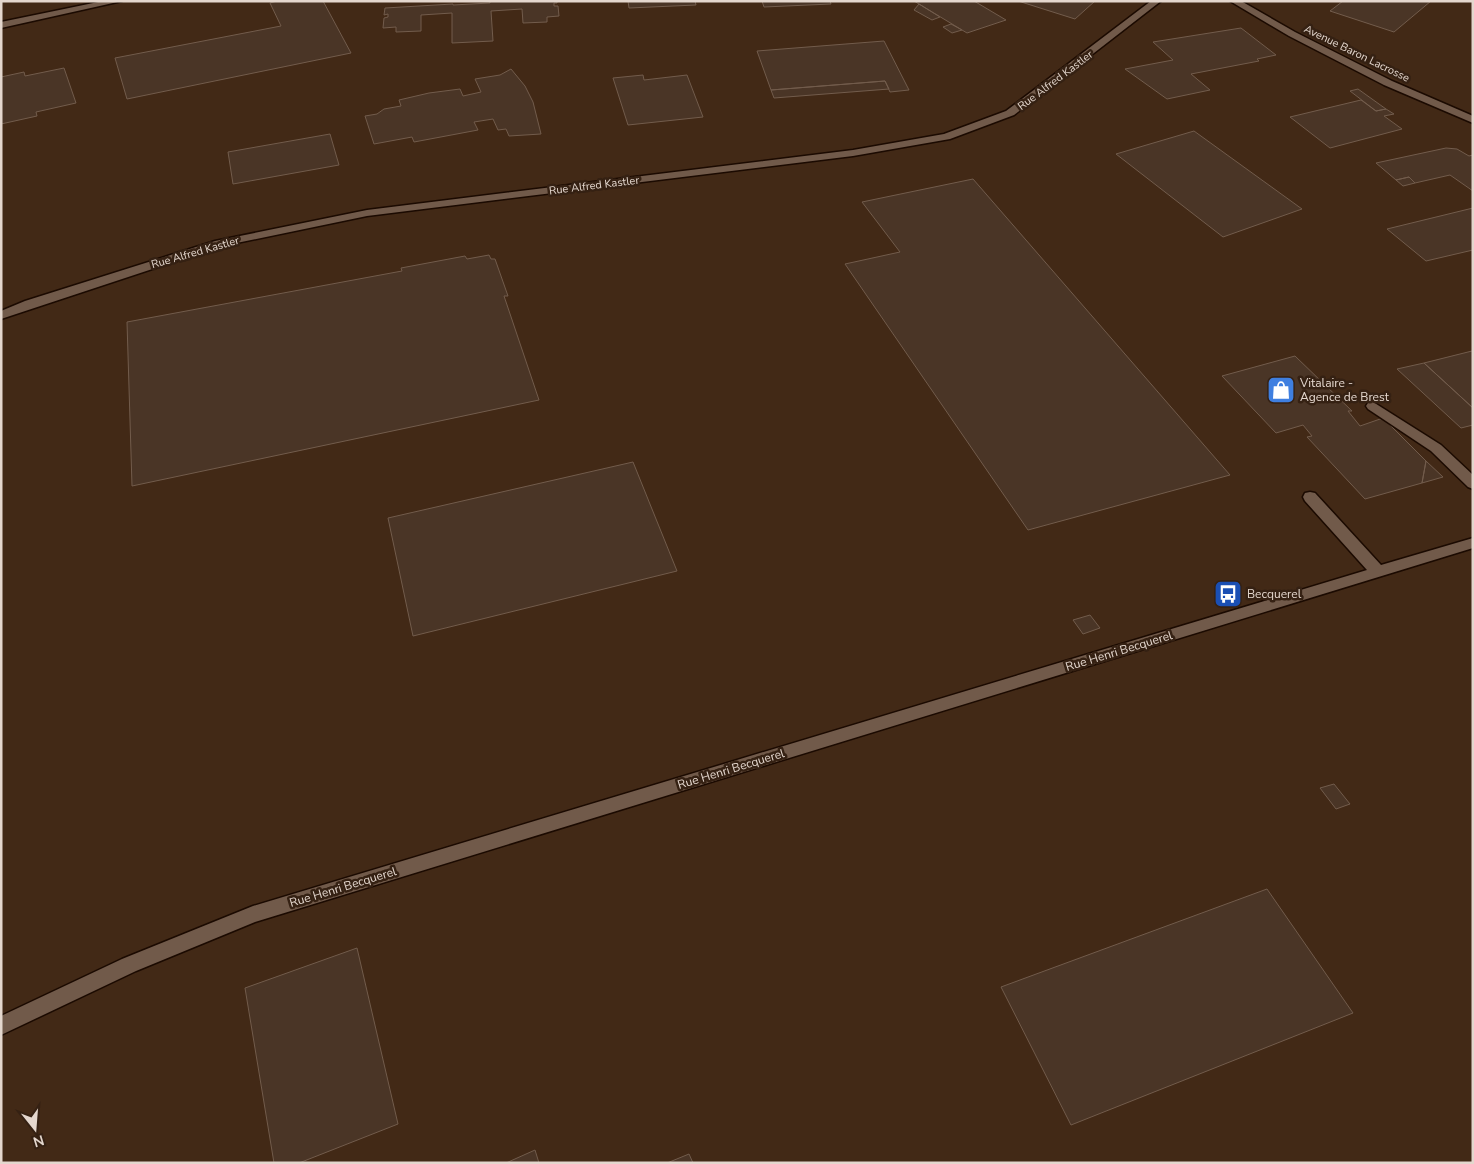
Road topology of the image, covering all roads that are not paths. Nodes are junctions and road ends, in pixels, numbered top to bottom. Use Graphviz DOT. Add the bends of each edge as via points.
graph roads {
  1 [pos="118,1"];
  2 [pos="1157,1"];
  3 [pos="1234,1"];
  4 [pos="1,25"];
  5 [pos="1473,120"];
  6 [pos="1,315"];
  7 [pos="1373,406"];
  8 [pos="1473,484"];
  9 [pos="1310,497"];
  10 [pos="1473,543"];
  11 [pos="1378,572"];
  12 [pos="1,1026"];
  1 -- 4 [label="street"];
  2 -- 6 [label="street, Rue Alfred Kastler" via="1010,113 946,137 853,154 368,213 219,243"];
  3 -- 5 [label="street, Avenue Baron Lacrosse" via="1388,83"];
  7 -- 8 [label="street" via="1436,448"];
  9 -- 11 [label="street"];
  10 -- 11 [label="street, Rue Henri Becquerel"];
  11 -- 12 [label="street, Rue Henri Becquerel" via="253,914 129,965"];
}
